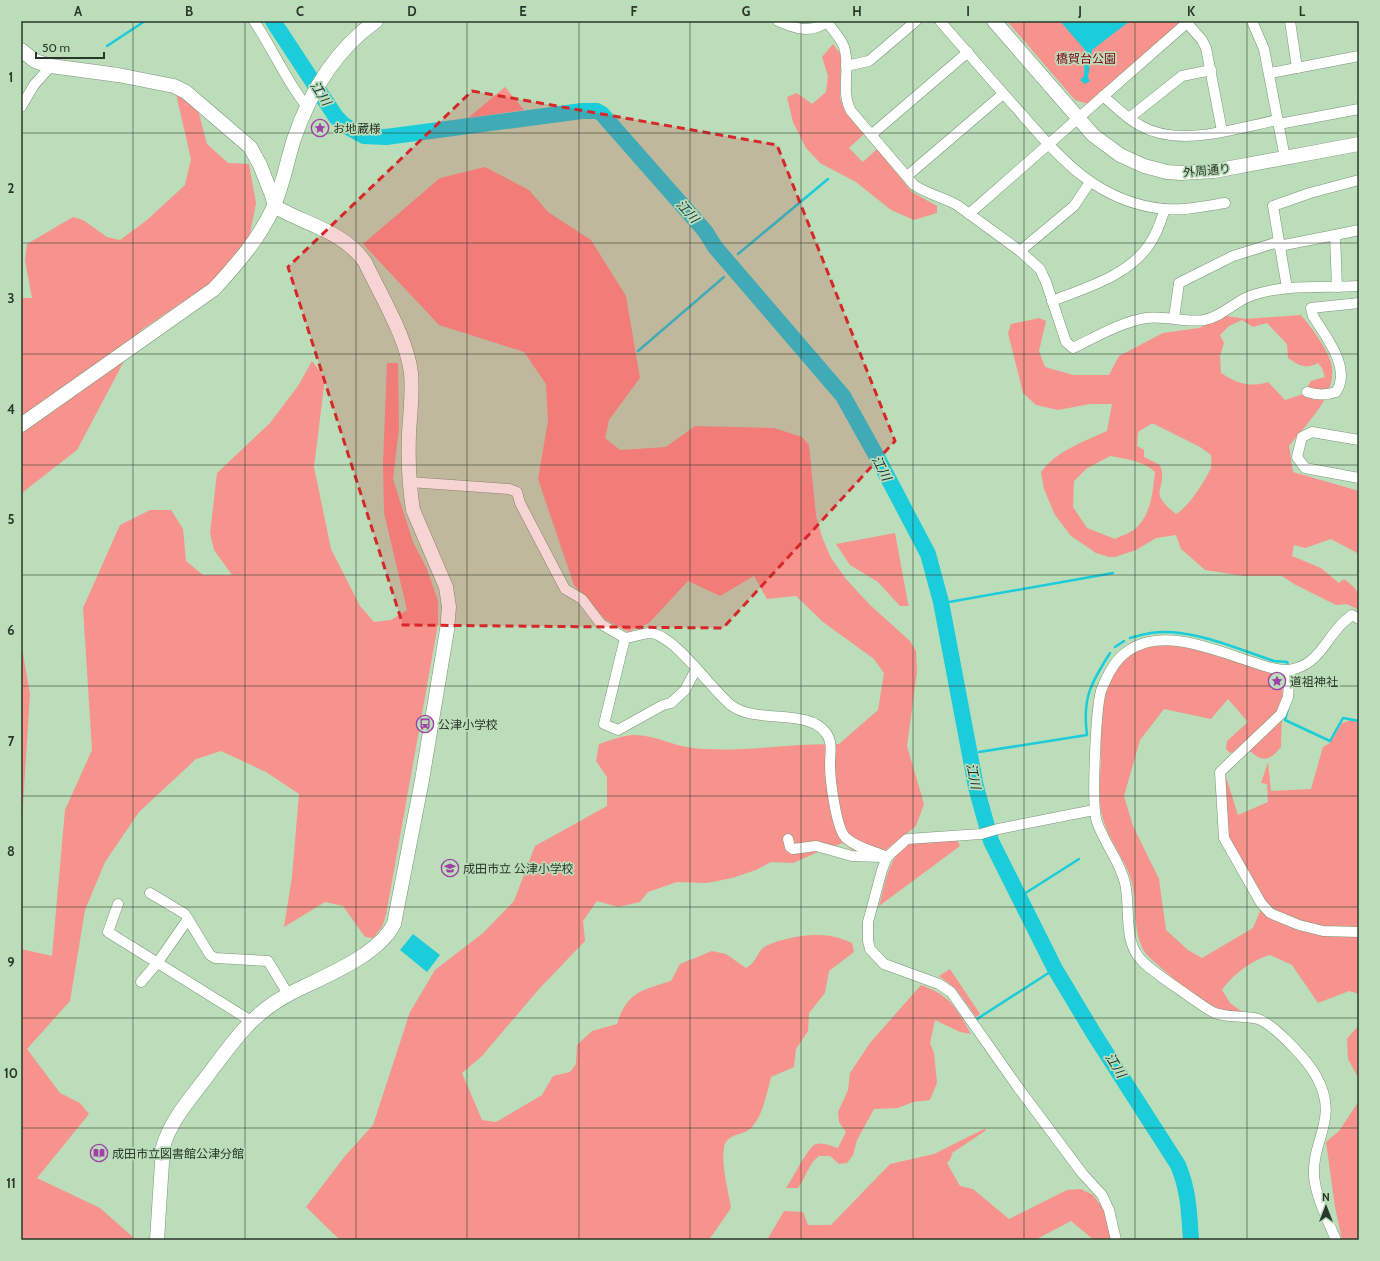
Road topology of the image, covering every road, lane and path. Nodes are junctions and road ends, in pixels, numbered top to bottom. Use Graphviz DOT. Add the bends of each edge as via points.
graph roads {
  1 [pos="254,21"];
  2 [pos="376,21"];
  3 [pos="778,21"];
  4 [pos="827,21"];
  5 [pos="916,21"];
  6 [pos="940,21"];
  7 [pos="994,21"];
  8 [pos="1252,21"];
  9 [pos="1290,21"];
  10 [pos="1188,22"];
  11 [pos="21,50"];
  12 [pos="968,52"];
  13 [pos="1359,56"];
  14 [pos="51,66"];
  15 [pos="846,66"];
  16 [pos="1297,68"];
  17 [pos="1211,70"];
  18 [pos="1270,73"];
  19 [pos="1003,94"];
  20 [pos="1103,96"];
  21 [pos="308,102"];
  22 [pos="21,107"];
  23 [pos="1359,109"];
  24 [pos="1078,117"];
  25 [pos="1129,118"];
  26 [pos="1279,122"];
  27 [pos="1222,131"];
  28 [pos="871,135"];
  29 [pos="1359,144"];
  30 [pos="1048,145"];
  31 [pos="1285,158"];
  32 [pos="907,176"];
  33 [pos="1359,180"];
  34 [pos="1090,182"];
  35 [pos="1224,203"];
  36 [pos="274,206"];
  37 [pos="1165,209"];
  38 [pos="969,214"];
  39 [pos="1359,230"];
  40 [pos="1335,235"];
  41 [pos="1279,244"];
  42 [pos="1020,251"];
  43 [pos="1359,286"];
  44 [pos="1337,287"];
  45 [pos="1287,288"];
  46 [pos="1052,301"];
  47 [pos="1359,303"];
  48 [pos="1174,318"];
  49 [pos="1307,392"];
  50 [pos="21,425"];
  51 [pos="1359,440"];
  52 [pos="1359,478"];
  53 [pos="409,482"];
  54 [pos="1359,619"];
  55 [pos="625,638"];
  56 [pos="696,669"];
  57 [pos="1290,670"];
  58 [pos="1094,810"];
  59 [pos="788,839"];
  60 [pos="887,856"];
  61 [pos="150,893"];
  62 [pos="118,904"];
  63 [pos="188,918"];
  64 [pos="1359,932"];
  65 [pos="158,962"];
  66 [pos="141,982"];
  67 [pos="288,994"];
  68 [pos="251,1021"];
  69 [pos="157,1240"];
  70 [pos="1116,1240"];
  71 [pos="1336,1240"];
  1 -- 21 [label="street" via="294,91"];
  2 -- 21 [label="street" via="351,42 323,76"];
  3 -- 4 [label="street" via="801,30 816,28"];
  4 -- 15 [label="street" via="844,46"];
  5 -- 15 [label="street" via="869,61"];
  6 -- 12 [label="street"];
  7 -- 24 [label="street, 外周通り"];
  8 -- 18 [label="street" via="1264,49"];
  9 -- 16 [label="street"];
  10 -- 17 [label="street" via="1206,48"];
  10 -- 20 [label="street"];
  11 -- 14 [label="street" via="35,61"];
  12 -- 19 [label="street"];
  12 -- 28 [label="street"];
  13 -- 16 [label="street"];
  14 -- 22 [label="street" via="34,84"];
  14 -- 36 [label="street" via="174,86 186,92 250,146 260,165"];
  15 -- 28 [label="street" via="847,105"];
  16 -- 18 [label="street"];
  17 -- 25 [label="street" via="1182,76"];
  17 -- 27 [label="street"];
  18 -- 26 [label="street"];
  19 -- 30 [label="street"];
  19 -- 32 [label="street"];
  20 -- 24 [label="street"];
  20 -- 25 [label="street"];
  21 -- 36 [label="street"];
  23 -- 26 [label="street"];
  24 -- 30 [label="street"];
  24 -- 31 [label="street, 外周通り" via="1093,134 1120,155 1144,166 1167,172 1214,171"];
  25 -- 27 [label="street" via="1141,126 1170,135 1193,136"];
  26 -- 27 [label="street"];
  26 -- 31 [label="street"];
  28 -- 32 [label="street"];
  29 -- 31 [label="street, 外周通り"];
  30 -- 34 [label="street" via="1074,171"];
  30 -- 38 [label="street"];
  32 -- 38 [label="street" via="922,190 948,200"];
  33 -- 41 [label="street" via="1273,206"];
  34 -- 37 [label="street" via="1128,200"];
  34 -- 42 [label="street" via="1074,206"];
  35 -- 37 [label="street" via="1188,209"];
  36 -- 50 [label="street" via="256,240 214,289"];
  36 -- 53 [label="street" via="339,236 366,262 401,338 409,362 412,391"];
  37 -- 46 [label="street" via="1150,244 1127,267 1101,281"];
  38 -- 42 [label="street"];
  39 -- 40 [label="street"];
  40 -- 41 [label="street"];
  40 -- 44 [label="street"];
  41 -- 45 [label="street"];
  41 -- 48 [label="street" via="1233,256 1179,283"];
  42 -- 46 [label="street" via="1040,269"];
  43 -- 44 [label="street"];
  44 -- 45 [label="street"];
  45 -- 48 [label="street" via="1250,295 1214,317 1204,320"];
  46 -- 48 [label="street" via="1066,342 1073,348 1142,319"];
  47 -- 49 [label="street" via="1311,308 1340,364 1341,382 1336,392 1330,394"];
  51 -- 52 [label="street" via="1312,432 1302,437 1297,457 1305,468"];
  53 -- 55 [label="street" via="509,489 517,492 520,503 565,589 582,599 601,624"];
  53 -- 67 [label="street" via="413,510 441,573 449,607 422,780 394,924 388,935 376,947"];
  54 -- 57 [label="street" via="1352,615 1340,626 1314,660"];
  55 -- 56 [label="street" via="650,633 657,636 678,650"];
  55 -- 56 [label="street" via="604,724 618,730 671,703 685,690"];
  56 -- 60 [label="street" via="732,706 744,712 805,720 822,728 831,744 830,774 842,832 854,844"];
  57 -- 58 [label="street" via="1276,669 1177,642 1148,641 1130,649 1115,664 1101,691 1098,706"];
  57 -- 64 [label="street" via="1288,697 1281,714 1220,772 1224,838 1261,903 1270,913 1299,925 1323,931"];
  58 -- 60 [label="street" via="987,832 906,839"];
  58 -- 71 [label="street" via="1097,823 1123,874 1127,890 1127,921 1132,944 1142,961 1212,1012 1255,1018 1275,1028 1316,1076 1323,1093 1326,1118 1314,1175 1316,1189"];
  59 -- 60 [label="street" via="793,849 816,846 852,856"];
  60 -- 70 [label="street" via="868,922 870,949 884,964 939,984 951,992 1017,1086 1082,1173 1102,1195 1109,1210"];
  61 -- 63 [label="street"];
  62 -- 65 [label="street" via="108,932"];
  63 -- 65 [label="street"];
  63 -- 67 [label="street" via="210,956 268,961"];
  65 -- 66 [label="street"];
  65 -- 68 [label="street"];
  67 -- 68 [label="street"];
  68 -- 69 [label="street" via="237,1035 175,1118 167,1134 161,1162"];
}
